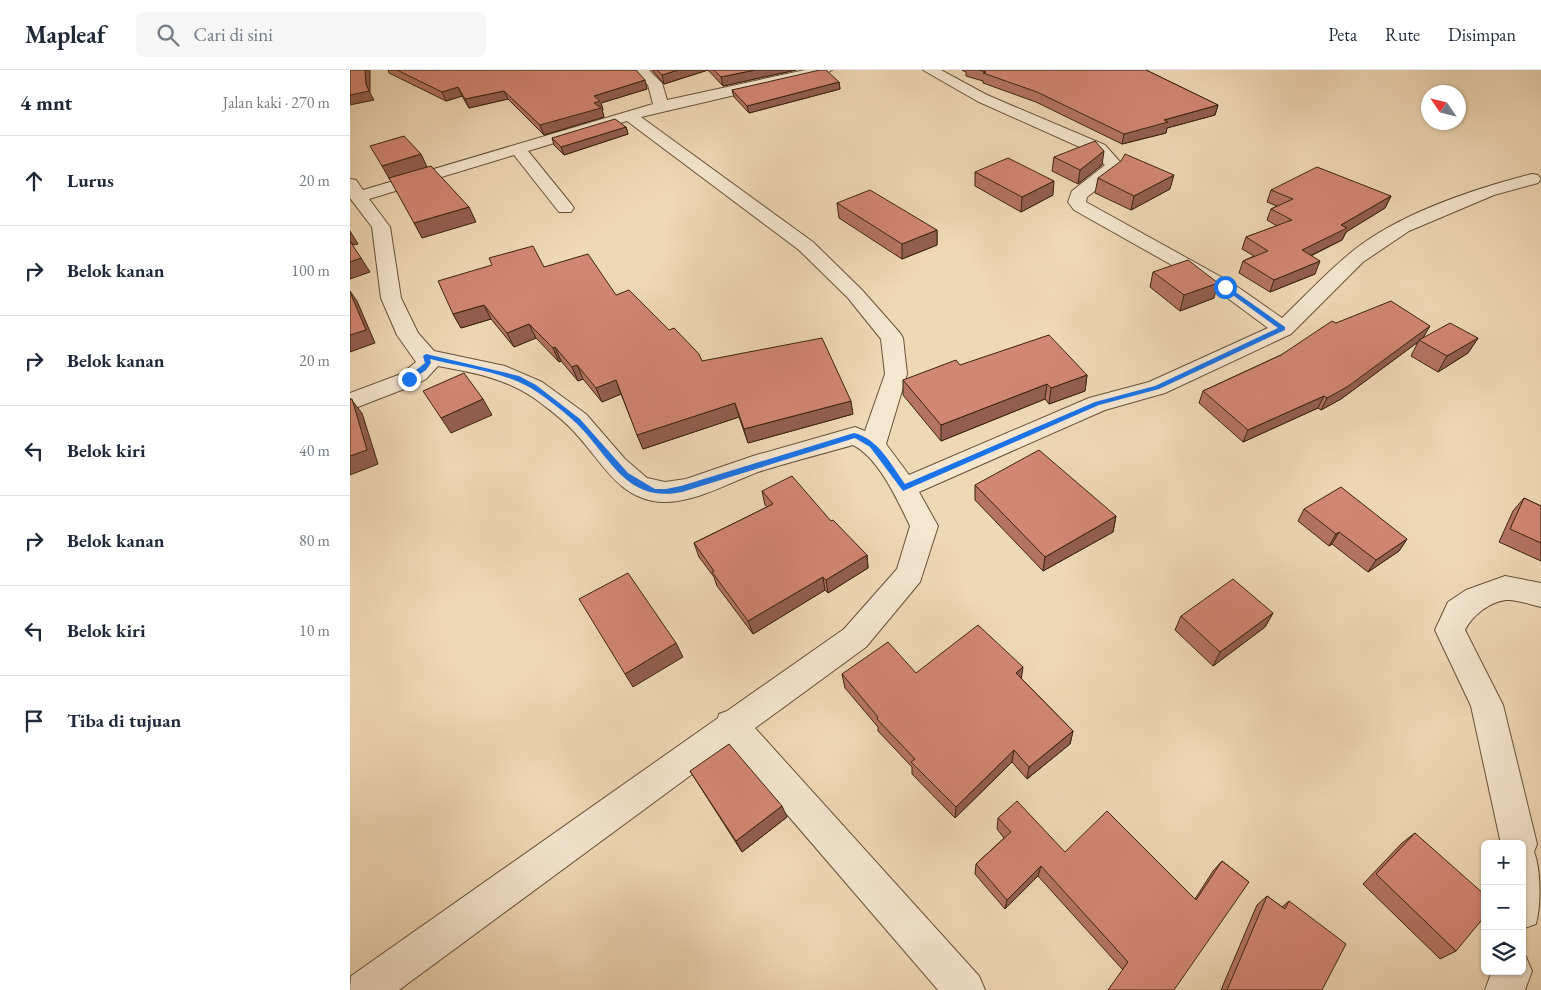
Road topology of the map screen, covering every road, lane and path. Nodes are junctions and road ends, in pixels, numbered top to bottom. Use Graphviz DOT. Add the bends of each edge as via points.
graph roads {
  1 [pos="640,70"];
  2 [pos="825,70"];
  3 [pos="930,70"];
  4 [pos="661,106"];
  5 [pos="630,116"];
  6 [pos="518,149"];
  7 [pos="1532,179"];
  8 [pos="354,190"];
  9 [pos="565,208"];
  10 [pos="1283,329"];
  11 [pos="426,356"];
  12 [pos="350,402"];
  13 [pos="873,445"];
  14 [pos="903,488"];
  15 [pos="1541,595"];
  16 [pos="731,725"];
  17 [pos="1518,840"];
  18 [pos="1511,975"];
  19 [pos="365,990"];
  20 [pos="965,990"];
  21 [pos="1505,990"];
  1 -- 4 [label="street" via="655,83"];
  2 -- 4 [label="street"];
  3 -- 10 [label="street" via="982,98 1104,152 1114,164 1112,170 1078,195 1080,206 1225,287"];
  4 -- 5 [label="street"];
  5 -- 6 [label="street"];
  5 -- 13 [label="street" via="806,246 855,294 892,338 896,374"];
  6 -- 8 [label="street"];
  6 -- 9 [label="street"];
  7 -- 10 [label="street" via="1488,191 1402,227 1356,258"];
  8 -- 11 [label="street" via="381,228 391,298 408,335"];
  10 -- 14 [label="street" via="1157,388 1097,404"];
  11 -- 12 [label="street" via="428,363 418,374"];
  11 -- 13 [label="street" via="516,378 533,386 590,432 625,475 654,491 682,489 854,436"];
  13 -- 14 [label="street"];
  14 -- 16 [label="street" via="924,526 910,574 855,638"];
  15 -- 17 [label="street" via="1505,588 1476,599 1459,611 1450,630 1487,705"];
  16 -- 19 [label="street"];
  16 -- 20 [label="street"];
  18 -- 21 [label="street"];
}
